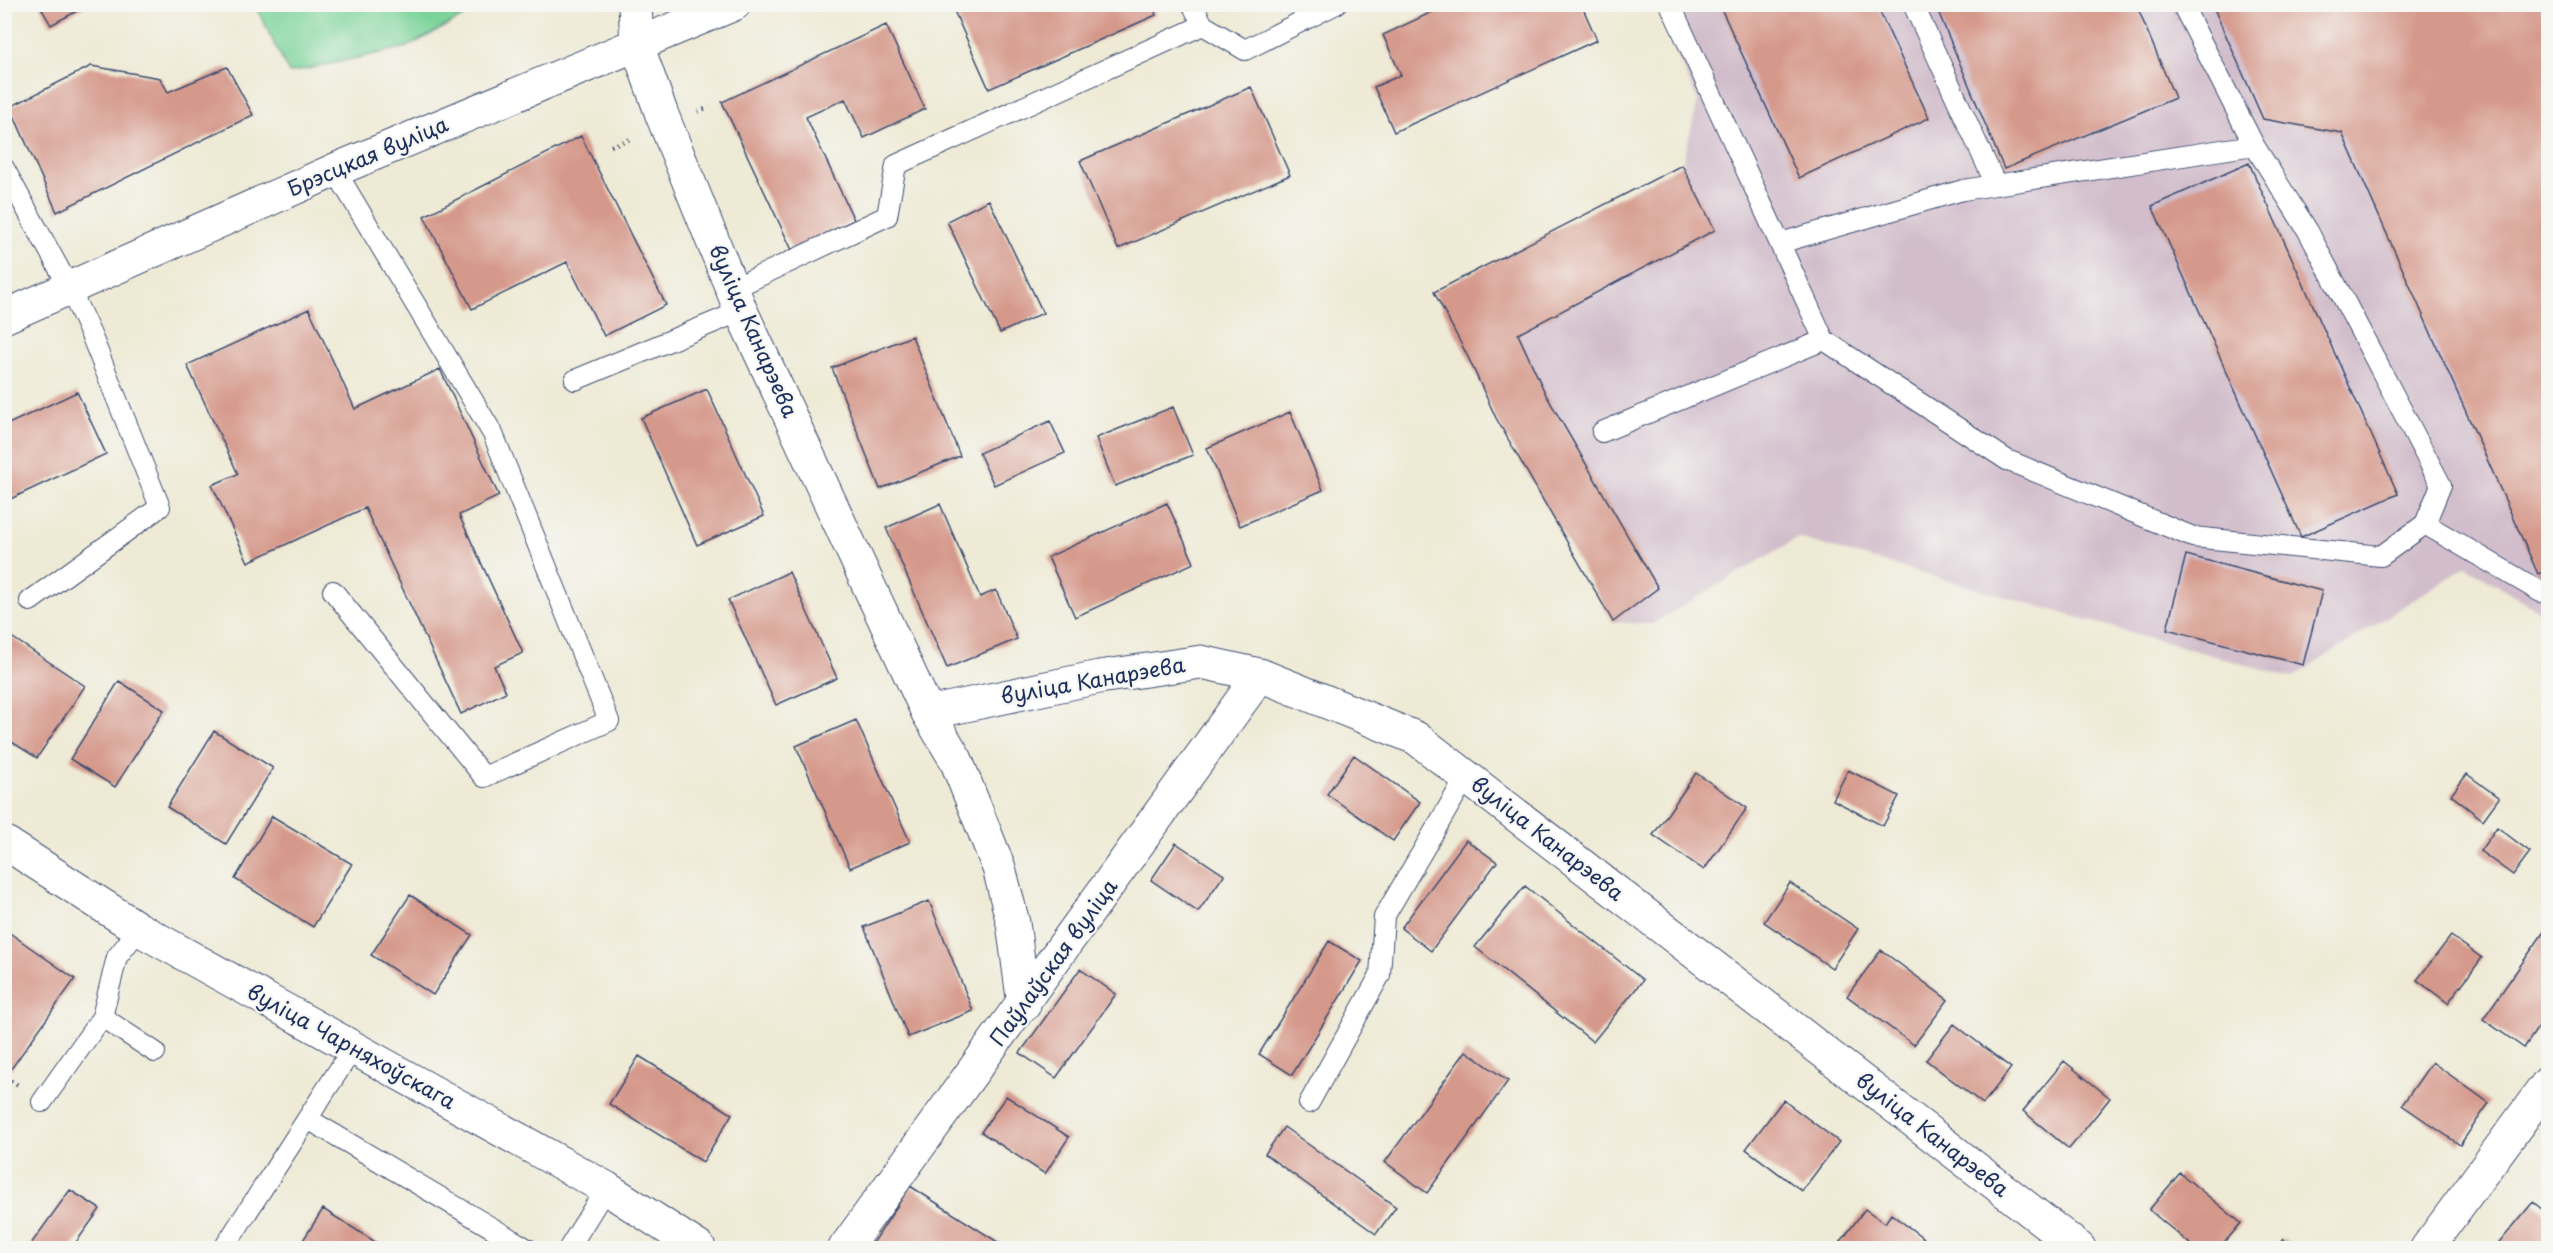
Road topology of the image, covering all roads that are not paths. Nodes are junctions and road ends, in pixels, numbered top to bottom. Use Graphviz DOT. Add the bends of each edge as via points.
graph roads {
  1 [pos="635,4"];
  2 [pos="734,4"];
  3 [pos="1192,4"];
  4 [pos="1336,4"];
  5 [pos="1670,4"];
  6 [pos="1913,4"];
  7 [pos="2182,4"];
  8 [pos="1203,25"];
  9 [pos="637,45"];
  10 [pos="2254,145"];
  11 [pos="4,168"];
  12 [pos="335,170"];
  13 [pos="1996,185"];
  14 [pos="1780,243"];
  15 [pos="69,287"];
  16 [pos="737,300"];
  17 [pos="8,307"];
  18 [pos="1824,340"];
  19 [pos="575,380"];
  20 [pos="1602,432"];
  21 [pos="2425,524"];
  22 [pos="2548,589"];
  23 [pos="333,591"];
  24 [pos="30,601"];
  25 [pos="1260,675"];
  26 [pos="928,713"];
  27 [pos="1466,777"];
  28 [pos="4,842"];
  29 [pos="139,929"];
  30 [pos="1024,1005"];
  31 [pos="102,1017"];
  32 [pos="354,1048"];
  33 [pos="155,1052"];
  34 [pos="2548,1083"];
  35 [pos="42,1102"];
  36 [pos="1309,1103"];
  37 [pos="308,1119"];
  38 [pos="606,1188"];
  39 [pos="224,1248"];
  40 [pos="526,1248"];
  41 [pos="569,1248"];
  42 [pos="699,1248"];
  43 [pos="845,1248"];
  44 [pos="2079,1248"];
  45 [pos="2427,1248"];
  1 -- 9 [label="street, вуліца Канарэева"];
  2 -- 9 [label="street, Брэсцкая вуліца"];
  3 -- 8 [label="lane"];
  4 -- 8 [label="lane" via="1245,50"];
  5 -- 14 [label="lane"];
  6 -- 13 [label="lane"];
  7 -- 10 [label="lane"];
  8 -- 16 [label="lane" via="896,165 887,216 785,262"];
  9 -- 12 [label="street, Брэсцкая вуліца"];
  9 -- 16 [label="street, вуліца Канарэева"];
  10 -- 13 [label="lane"];
  10 -- 21 [label="lane" via="2308,231 2441,485"];
  11 -- 15 [label="lane"];
  12 -- 15 [label="street, Брэсцкая вуліца"];
  12 -- 23 [label="lane" via="493,434 609,721 484,777"];
  13 -- 14 [label="lane" via="1963,190"];
  14 -- 18 [label="lane"];
  15 -- 17 [label="street, Брэсцкая вуліца"];
  15 -- 24 [label="lane" via="160,507"];
  16 -- 19 [label="lane"];
  16 -- 26 [label="street, вуліца Канарэева"];
  18 -- 20 [label="lane"];
  18 -- 21 [label="lane" via="2007,460 2193,537 2381,556"];
  21 -- 22 [label="lane" via="2541,592"];
  25 -- 26 [label="street, вуліца Канарэева" via="1201,662 1099,677"];
  25 -- 27 [label="street, вуліца Канарэева" via="1416,738"];
  25 -- 30 [label="street, Паўлаўская вуліца"];
  26 -- 30 [label="street, вуліца Канарэева" via="956,760 999,868 1013,923"];
  27 -- 36 [label="lane" via="1384,917 1380,975"];
  27 -- 44 [label="street, вуліца Канарэева"];
  28 -- 29 [label="street, вуліца Чарняхоўскага"];
  29 -- 31 [label="lane" via="117,957"];
  29 -- 32 [label="street, вуліца Чарняхоўскага"];
  30 -- 43 [label="street, Паўлаўская вуліца"];
  31 -- 33 [label="lane"];
  31 -- 35 [label="lane"];
  32 -- 37 [label="lane"];
  32 -- 38 [label="street, вуліца Чарняхоўскага"];
  34 -- 45 [label="street"];
  37 -- 39 [label="lane"];
  37 -- 40 [label="lane"];
  38 -- 41 [label="lane"];
  38 -- 42 [label="street, вуліца Чарняхоўскага"];
}
